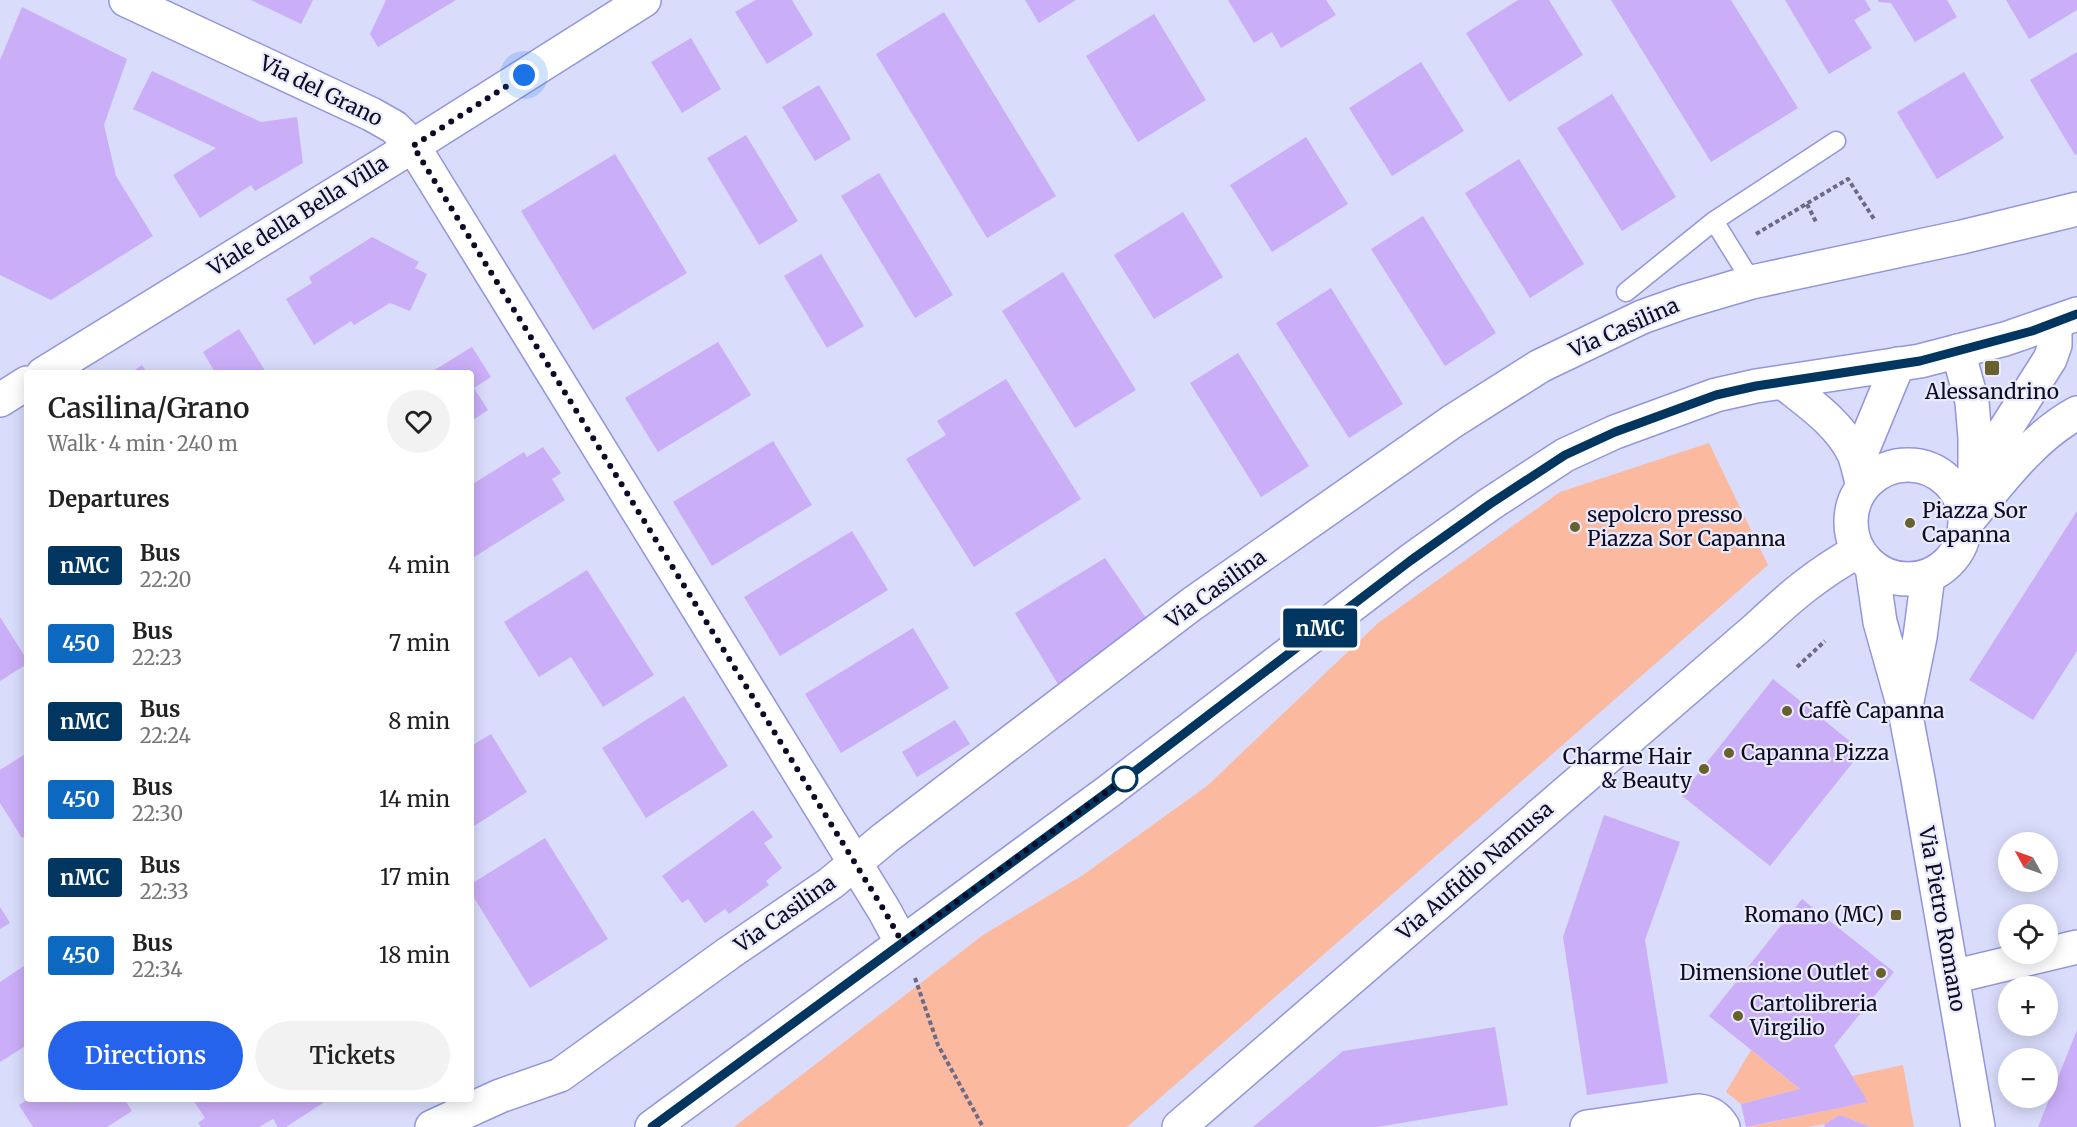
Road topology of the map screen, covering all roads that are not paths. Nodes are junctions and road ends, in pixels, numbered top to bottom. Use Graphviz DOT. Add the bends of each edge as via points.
graph roads {
  1 [pos="126,0"];
  2 [pos="644,0"];
  3 [pos="1836,141"];
  4 [pos="413,146"];
  5 [pos="2077,209"];
  6 [pos="1714,221"];
  7 [pos="1752,282"];
  8 [pos="1626,292"];
  9 [pos="2070,323"];
  10 [pos="1958,351"];
  11 [pos="1898,364"];
  12 [pos="49,370"];
  13 [pos="1784,383"];
  14 [pos="24,385"];
  15 [pos="0,400"];
  16 [pos="2077,412"];
  17 [pos="1860,475"];
  18 [pos="1968,501"];
  19 [pos="1865,559"];
  20 [pos="1928,576"];
  21 [pos="1905,711"];
  22 [pos="855,863"];
  23 [pos="902,942"];
  24 [pos="2077,947"];
  25 [pos="1952,976"];
  26 [pos="432,1127"];
  27 [pos="652,1127"];
  28 [pos="1179,1127"];
  29 [pos="1587,1127"];
  30 [pos="1723,1127"];
  31 [pos="1977,1127"];
  1 -- 4 [label="street, Via del Grano" via="371,114 394,127"];
  2 -- 4 [label="street, Viale della Bella Villa"];
  3 -- 6 [label="lane"];
  4 -- 12 [label="street, Viale della Bella Villa"];
  4 -- 22 [label="street, Via del Grano"];
  5 -- 7 [label="street, Via Casilina"];
  6 -- 7 [label="lane"];
  6 -- 8 [label="lane"];
  7 -- 22 [label="street, Via Casilina" via="1641,317 1540,366 1483,402 1192,604"];
  9 -- 10 [label="street"];
  9 -- 18 [label="street"];
  10 -- 11 [label="street"];
  10 -- 18 [label="street" via="1972,402 1975,438"];
  11 -- 13 [label="street"];
  11 -- 17 [label="street"];
  13 -- 17 [label="street" via="1835,427 1849,446"];
  13 -- 23 [label="street" via="1731,391 1666,412 1597,439 1538,472 1410,561 1109,791"];
  14 -- 15 [label="street"];
  16 -- 18 [label="street" via="2052,428 2012,469"];
  17 -- 18 [label="street" via="1918,465 1951,483"];
  17 -- 19 [label="street" via="1851,517 1852,533"];
  18 -- 20 [label="street" via="1961,545 1948,564"];
  19 -- 20 [label="street" via="1881,573 1899,579"];
  19 -- 21 [label="street, Via Pietro Romano"];
  19 -- 28 [label="street, Via Aufidio Namusa" via="1821,573 1795,592"];
  20 -- 21 [label="street, Via Pietro Romano"];
  21 -- 25 [label="street, Via Pietro Romano"];
  22 -- 23 [label="street, Via del Grano"];
  22 -- 26 [label="street, Via Casilina" via="560,1075 500,1096"];
  23 -- 27 [label="street"];
  24 -- 25 [label="street"];
  25 -- 31 [label="street, Via Pietro Romano"];
  29 -- 30 [label="street" via="1698,1111 1715,1117"];
}
